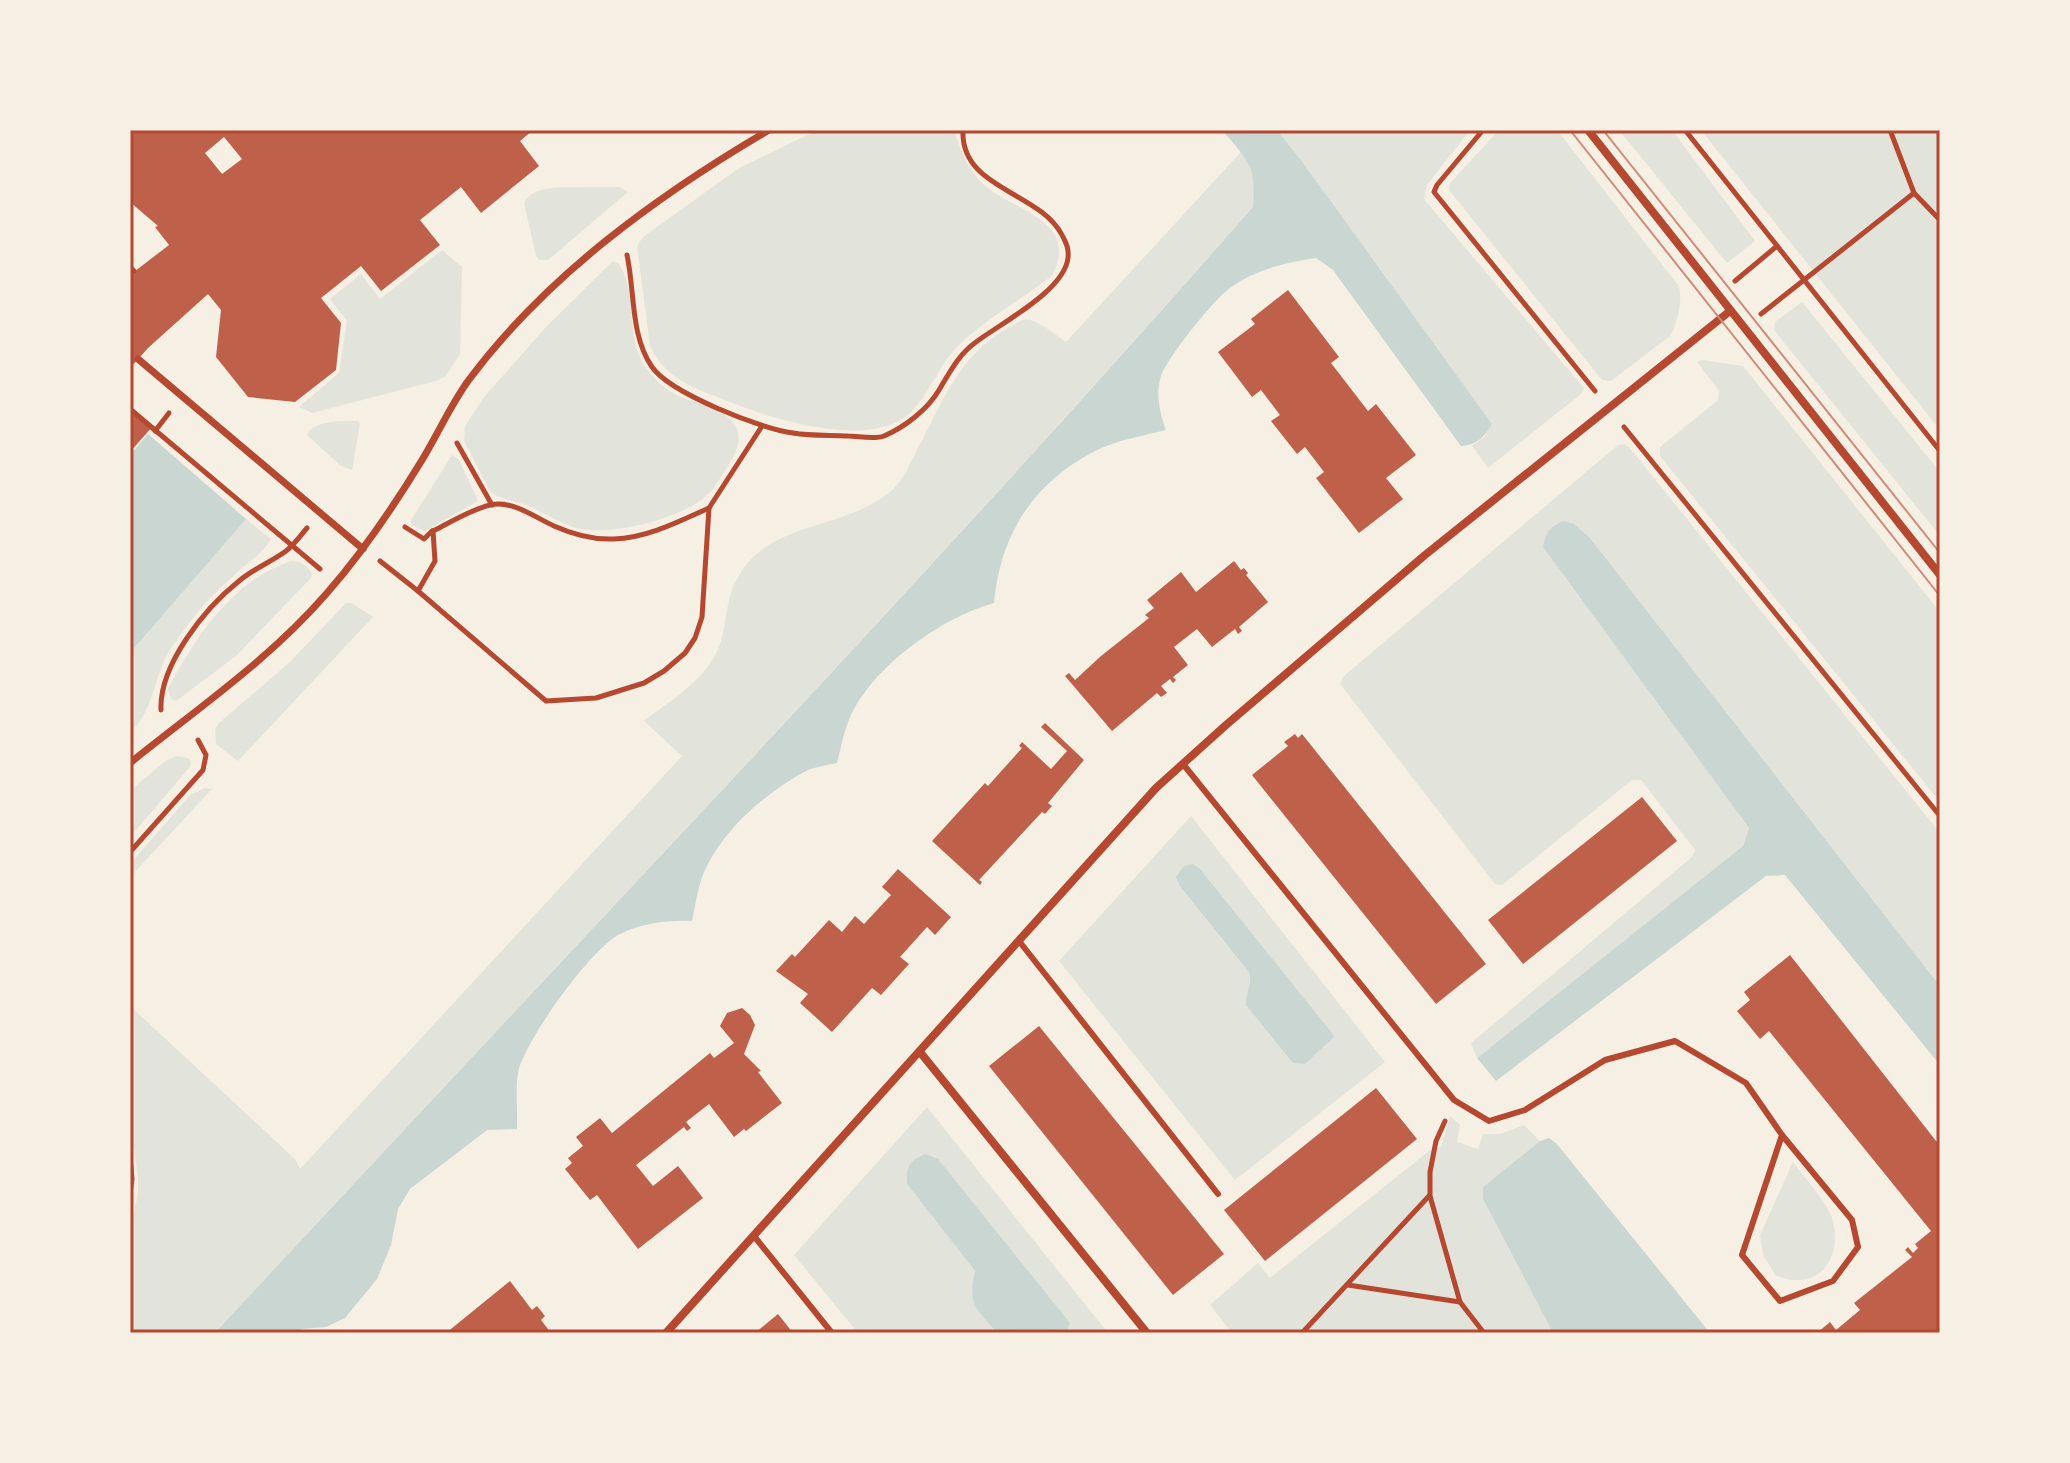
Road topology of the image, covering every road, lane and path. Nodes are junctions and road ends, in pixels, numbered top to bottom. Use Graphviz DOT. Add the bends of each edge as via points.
graph roads {
  1 [pos="769,130"];
  2 [pos="963,130"];
  3 [pos="1483,130"];
  4 [pos="1588,130"];
  5 [pos="1685,130"];
  6 [pos="1890,130"];
  7 [pos="1914,193"];
  8 [pos="1940,220"];
  9 [pos="621,230"];
  10 [pos="1777,246"];
  11 [pos="1805,281"];
  12 [pos="1730,311"];
  13 [pos="138,359"];
  14 [pos="1608,408"];
  15 [pos="130,409"];
  16 [pos="444,420"];
  17 [pos="762,426"];
  18 [pos="1940,451"];
  19 [pos="492,505"];
  20 [pos="709,508"];
  21 [pos="320,513"];
  22 [pos="388,514"];
  23 [pos="433,531"];
  24 [pos="292,546"];
  25 [pos="363,549"];
  26 [pos="1940,575"];
  27 [pos="336,583"];
  28 [pos="418,591"];
  29 [pos="187,720"];
  30 [pos="162,739"];
  31 [pos="130,763"];
  32 [pos="1183,764"];
  33 [pos="1940,816"];
  34 [pos="130,852"];
  35 [pos="1019,941"];
  36 [pos="920,1052"];
  37 [pos="1454,1100"];
  38 [pos="1782,1135"];
  39 [pos="130,1157"];
  40 [pos="130,1194"];
  41 [pos="1218,1194"];
  42 [pos="1430,1196"];
  43 [pos="754,1236"];
  44 [pos="1348,1285"];
  45 [pos="1460,1302"];
  46 [pos="666,1333"];
  47 [pos="832,1333"];
  48 [pos="1147,1333"];
  49 [pos="1302,1333"];
  50 [pos="1484,1333"];
  1 -- 9 [label="street" via="670,192"];
  2 -- 17 [label="path" via="967,155 988,180 1056,224 1068,246 1059,279 970,346 928,405 881,437 791,433"];
  3 -- 14 [label="path" via="1434,192"];
  4 -- 12 [label="street"];
  5 -- 10 [label="path"];
  6 -- 7 [label="path"];
  7 -- 8 [label="path"];
  7 -- 11 [label="path"];
  9 -- 16 [label="street" via="595,249 498,346"];
  9 -- 17 [label="path" via="642,347 653,368 678,389"];
  10 -- 11 [label="path"];
  10 -- 12 [label="path" via="1735,281"];
  11 -- 12 [label="path" via="1760,315"];
  11 -- 18 [label="path"];
  12 -- 14 [label="street"];
  12 -- 26 [label="street"];
  13 -- 21 [label="street"];
  14 -- 32 [label="street" via="1425,555"];
  14 -- 33 [label="path"];
  15 -- 24 [label="path"];
  16 -- 19 [label="path"];
  16 -- 22 [label="street"];
  17 -- 20 [label="path"];
  19 -- 20 [label="path" via="523,510 583,536 616,539 660,529"];
  19 -- 23 [label="path"];
  20 -- 28 [label="path" via="702,617 695,638 664,671 596,698 546,701"];
  21 -- 24 [label="path"];
  21 -- 25 [label="street"];
  22 -- 23 [label="path" via="420,538"];
  22 -- 25 [label="street"];
  23 -- 28 [label="path" via="435,561"];
  24 -- 27 [label="path"];
  24 -- 30 [label="path" via="224,594 180,651 162,692"];
  25 -- 27 [label="street"];
  25 -- 28 [label="path"];
  27 -- 29 [label="street" via="278,644"];
  29 -- 30 [label="street"];
  29 -- 34 [label="path" via="206,755 203,770"];
  30 -- 31 [label="street"];
  32 -- 35 [label="street"];
  32 -- 37 [label="lane"];
  35 -- 36 [label="street"];
  35 -- 41 [label="lane"];
  36 -- 43 [label="street"];
  36 -- 48 [label="street"];
  37 -- 38 [label="lane" via="1489,1121 1525,1110 1605,1060 1675,1041 1746,1083"];
  37 -- 42 [label="path" via="1436,1141"];
  38 -- 38 [label="lane" via="1852,1220 1858,1247 1833,1281 1780,1301 1742,1255"];
  39 -- 40 [label="path"];
  42 -- 44 [label="path"];
  42 -- 45 [label="path"];
  43 -- 46 [label="street"];
  43 -- 47 [label="lane"];
  44 -- 45 [label="path"];
  44 -- 49 [label="path"];
  45 -- 50 [label="path"];
}
